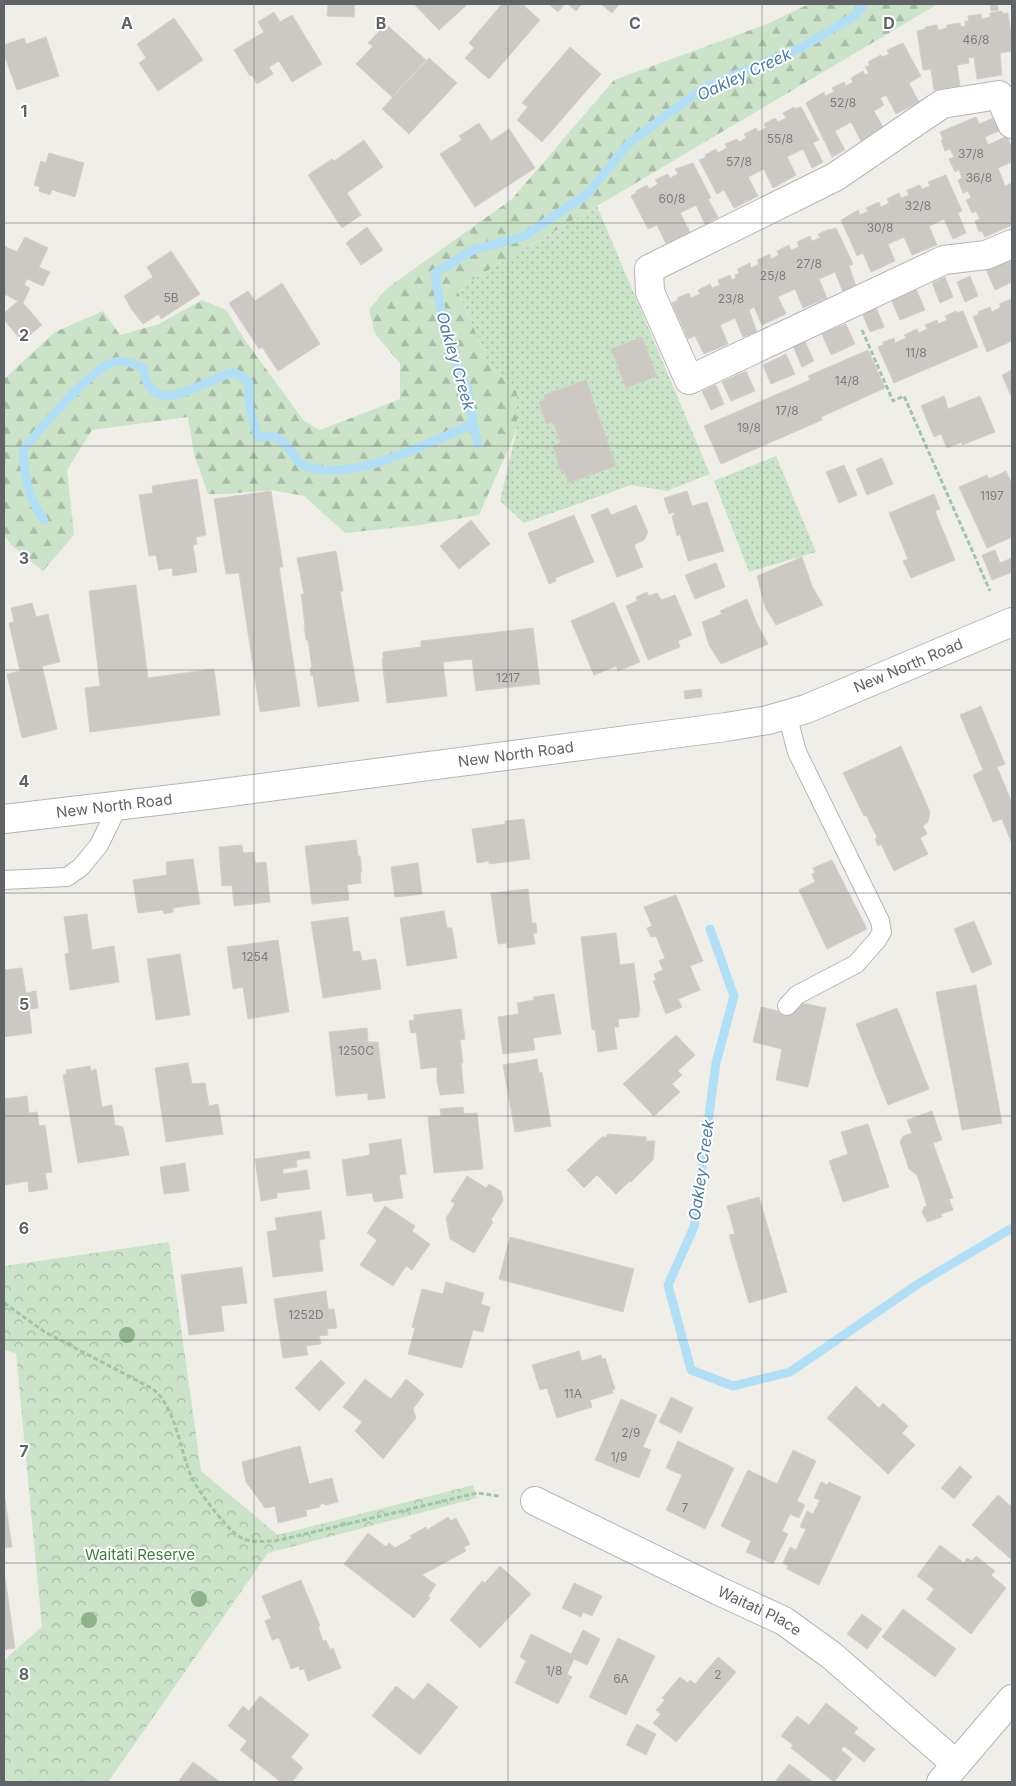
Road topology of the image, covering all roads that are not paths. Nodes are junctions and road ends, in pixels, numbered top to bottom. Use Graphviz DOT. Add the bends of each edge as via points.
graph roads {
  1 [pos="1012,124"];
  2 [pos="1012,244"];
  3 [pos="1012,622"];
  4 [pos="787,714"];
  5 [pos="118,806"];
  6 [pos="4,819"];
  7 [pos="4,880"];
  8 [pos="787,1006"];
  9 [pos="534,1501"];
  10 [pos="1012,1699"];
  11 [pos="948,1773"];
  1 -- 2 [label="street" via="999,96 942,104 835,176 649,269 650,292 689,380 944,260 986,256"];
  3 -- 4 [label="street, New North Road" via="857,689"];
  4 -- 5 [label="street, New North Road" via="726,726"];
  4 -- 8 [label="lane" via="797,752 880,921 882,932 856,964 797,995"];
  5 -- 6 [label="street, New North Road"];
  5 -- 7 [label="lane" via="99,845 82,867 67,877"];
  9 -- 11 [label="street, Waitati Place" via="784,1621 831,1655"];
  10 -- 11 [label="street"];
}
